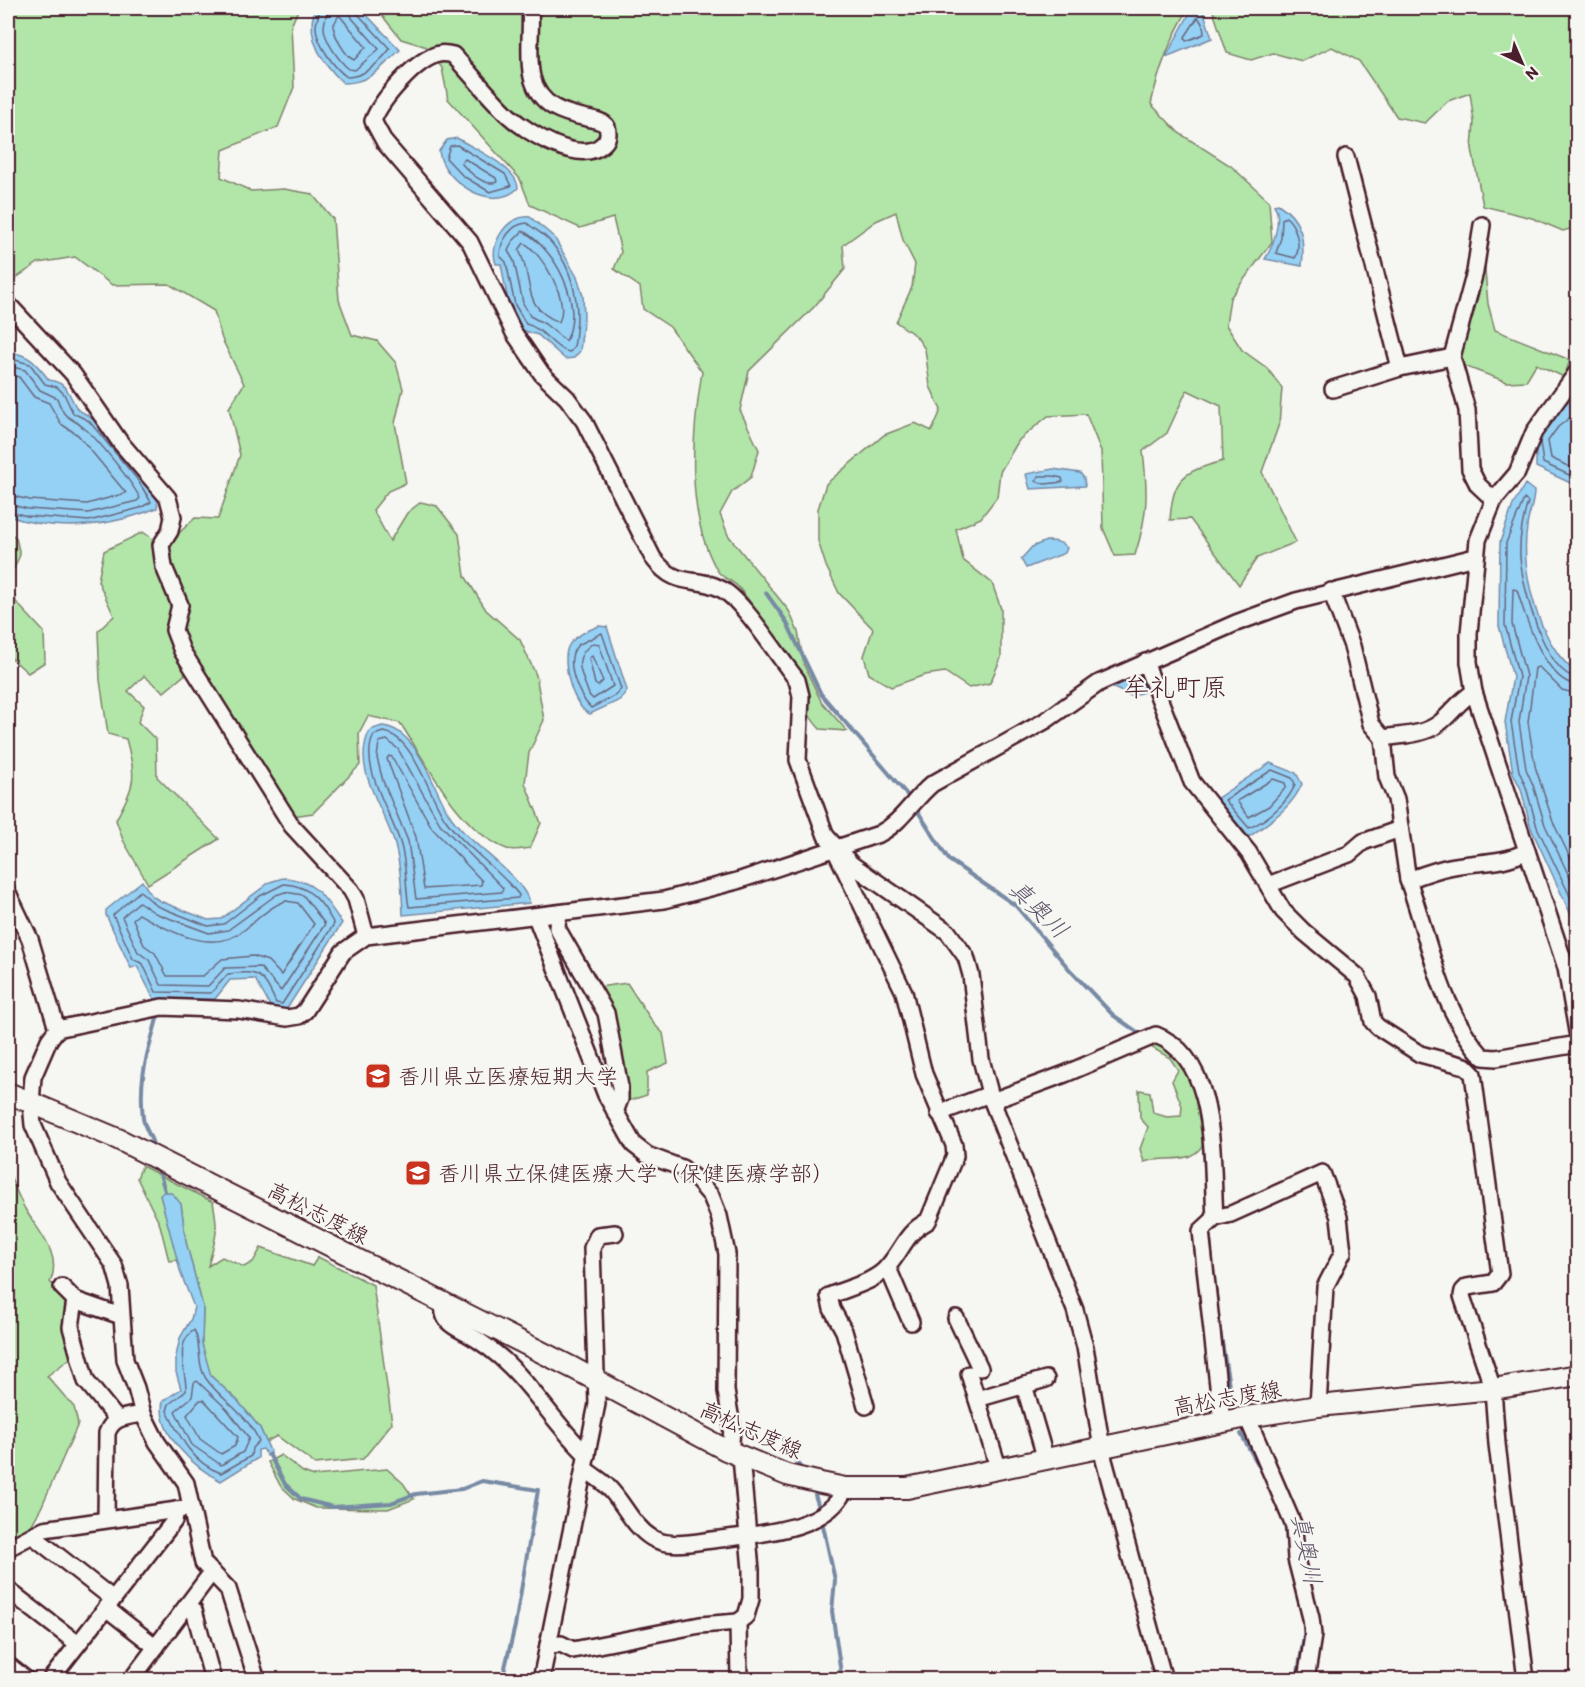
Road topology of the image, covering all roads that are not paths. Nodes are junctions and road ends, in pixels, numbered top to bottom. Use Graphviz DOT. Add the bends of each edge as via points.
graph roads {
  1 [pos="530,8"];
  2 [pos="1346,157"];
  3 [pos="1482,225"];
  4 [pos="8,304"];
  5 [pos="1452,357"];
  6 [pos="1400,368"];
  7 [pos="1578,371"];
  8 [pos="1333,389"];
  9 [pos="1494,500"];
  10 [pos="1474,557"];
  11 [pos="1331,591"];
  12 [pos="1144,662"];
  13 [pos="1474,692"];
  14 [pos="1383,738"];
  15 [pos="1400,829"];
  16 [pos="835,848"];
  17 [pos="1527,851"];
  18 [pos="1408,880"];
  19 [pos="1268,885"];
  20 [pos="8,893"];
  21 [pos="558,914"];
  22 [pos="536,917"];
  23 [pos="366,936"];
  24 [pos="57,1029"];
  25 [pos="1578,1037"];
  26 [pos="1578,1044"];
  27 [pos="8,1093"];
  28 [pos="991,1097"];
  29 [pos="31,1103"];
  30 [pos="615,1112"];
  31 [pos="939,1113"];
  32 [pos="1215,1218"];
  33 [pos="615,1233"];
  34 [pos="888,1268"];
  35 [pos="62,1287"];
  36 [pos="75,1300"];
  37 [pos="444,1304"];
  38 [pos="121,1316"];
  39 [pos="956,1318"];
  40 [pos="911,1322"];
  41 [pos="1578,1375"];
  42 [pos="1046,1378"];
  43 [pos="598,1382"];
  44 [pos="1024,1385"];
  45 [pos="1493,1389"];
  46 [pos="977,1399"];
  47 [pos="866,1406"];
  48 [pos="1318,1406"];
  49 [pos="143,1414"];
  50 [pos="1247,1417"];
  51 [pos="117,1419"];
  52 [pos="1222,1422"];
  53 [pos="1101,1446"];
  54 [pos="733,1454"];
  55 [pos="1046,1460"];
  56 [pos="586,1462"];
  57 [pos="999,1470"];
  58 [pos="845,1488"];
  59 [pos="183,1509"];
  60 [pos="106,1519"];
  61 [pos="749,1535"];
  62 [pos="33,1536"];
  63 [pos="8,1548"];
  64 [pos="212,1572"];
  65 [pos="8,1590"];
  66 [pos="110,1603"];
  67 [pos="188,1605"];
  68 [pos="738,1622"];
  69 [pos="78,1644"];
  70 [pos="548,1645"];
  71 [pos="156,1647"];
  72 [pos="8,1665"];
  73 [pos="27,1680"];
  74 [pos="50,1680"];
  75 [pos="131,1680"];
  76 [pos="213,1680"];
  77 [pos="258,1680"];
  78 [pos="541,1680"];
  79 [pos="739,1680"];
  80 [pos="1164,1680"];
  81 [pos="1306,1680"];
  82 [pos="1526,1680"];
  1 -- 16 [label="street" via="532,77 553,107 575,117 599,120 606,126 608,134 602,146 591,152 575,152 542,137 510,117 453,55 444,54 419,62 377,110 373,121 385,143 470,243 514,333 542,374 584,421 653,558 668,575 714,586 730,596 797,680 801,696 798,760 826,836"];
  2 -- 6 [label="street"];
  3 -- 5 [label="street" via="1475,272"];
  4 -- 23 [label="street" via="73,374 120,442 168,498 173,517 161,545 164,567 180,605 174,630 182,651 292,826 351,890"];
  5 -- 6 [label="street"];
  5 -- 9 [label="street" via="1467,410 1470,469 1478,485"];
  6 -- 8 [label="street"];
  7 -- 9 [label="street" via="1534,432 1517,473"];
  9 -- 10 [label="street"];
  10 -- 11 [label="street"];
  10 -- 13 [label="street" via="1469,663"];
  11 -- 12 [label="street" via="1236,622"];
  11 -- 14 [label="street" via="1352,646 1371,724"];
  12 -- 16 [label="street" via="1098,683 1046,722 932,784 893,827"];
  12 -- 19 [label="street" via="1192,782 1249,853"];
  13 -- 14 [label="street" via="1438,724 1424,731"];
  13 -- 17 [label="street"];
  14 -- 15 [label="street" via="1387,777 1396,799"];
  15 -- 18 [label="street"];
  15 -- 19 [label="street" via="1363,842 1349,854"];
  16 -- 21 [label="street" via="699,892"];
  16 -- 28 [label="street" via="957,942 971,975 981,1059"];
  16 -- 31 [label="street" via="904,993 924,1074"];
  17 -- 18 [label="street" via="1514,858 1450,867"];
  17 -- 25 [label="street" via="1566,968"];
  18 -- 26 [label="street" via="1440,987 1483,1057"];
  19 -- 45 [label="street" via="1291,921 1357,976 1368,996 1373,1022 1420,1054 1465,1066 1473,1074 1500,1274 1494,1283 1467,1287 1462,1296"];
  20 -- 24 [label="street" via="30,939"];
  21 -- 22 [label="street"];
  21 -- 30 [label="street" via="557,928 606,1013 620,1087"];
  22 -- 23 [label="street"];
  22 -- 30 [label="street"];
  23 -- 24 [label="street" via="344,952 299,1016 162,1006"];
  24 -- 29 [label="street" via="33,1077"];
  27 -- 29 [label="main road, 高松志度線"];
  28 -- 31 [label="street"];
  28 -- 32 [label="street" via="1065,1074 1156,1035 1168,1040 1192,1065 1207,1102"];
  28 -- 53 [label="street" via="1075,1310"];
  29 -- 37 [label="main road, 高松志度線" via="118,1139"];
  29 -- 38 [label="street" via="33,1125 58,1182 114,1265 120,1286"];
  30 -- 54 [label="street" via="634,1145 647,1155 682,1168 699,1182 711,1196 719,1216 727,1254 726,1391"];
  31 -- 34 [label="street" via="954,1145 952,1166 928,1221 905,1238"];
  32 -- 48 [label="street" via="1322,1173 1339,1217 1344,1252 1325,1287"];
  32 -- 52 [label="street" via="1201,1231"];
  33 -- 43 [label="street" via="598,1235 592,1248"];
  34 -- 40 [label="street"];
  34 -- 47 [label="street" via="829,1296 844,1331"];
  35 -- 36 [label="street"];
  36 -- 38 [label="street"];
  36 -- 51 [label="street" via="71,1327 86,1381"];
  37 -- 43 [label="main road, 高松志度線"];
  37 -- 56 [label="street" via="446,1322 475,1338 512,1368"];
  38 -- 49 [label="street" via="124,1360"];
  39 -- 46 [label="street" via="974,1371"];
  41 -- 45 [label="main road, 高松志度線"];
  42 -- 44 [label="street"];
  43 -- 54 [label="main road, 高松志度線"];
  43 -- 56 [label="street"];
  44 -- 46 [label="street"];
  44 -- 55 [label="street"];
  45 -- 48 [label="main road, 高松志度線"];
  45 -- 82 [label="street"];
  46 -- 57 [label="street"];
  48 -- 50 [label="main road, 高松志度線"];
  49 -- 51 [label="street"];
  49 -- 59 [label="street" via="186,1483"];
  50 -- 52 [label="main road, 高松志度線"];
  50 -- 81 [label="street" via="1294,1526 1296,1559 1313,1635"];
  51 -- 60 [label="street" via="107,1433"];
  52 -- 53 [label="main road, 高松志度線"];
  53 -- 55 [label="main road, 高松志度線"];
  53 -- 80 [label="street"];
  54 -- 58 [label="main road, 高松志度線" via="804,1480"];
  54 -- 61 [label="street"];
  55 -- 57 [label="main road, 高松志度線"];
  56 -- 61 [label="street" via="652,1538 679,1544"];
  56 -- 70 [label="street"];
  57 -- 58 [label="main road, 高松志度線" via="907,1488"];
  58 -- 61 [label="street" via="841,1498 825,1512 772,1533"];
  59 -- 60 [label="street"];
  59 -- 64 [label="street" via="203,1563"];
  59 -- 66 [label="street"];
  60 -- 62 [label="street" via="44,1529"];
  61 -- 68 [label="street" via="750,1608"];
  62 -- 63 [label="street"];
  62 -- 66 [label="street"];
  64 -- 67 [label="street"];
  64 -- 77 [label="street" via="228,1589"];
  65 -- 69 [label="street"];
  66 -- 69 [label="street"];
  66 -- 71 [label="street"];
  67 -- 71 [label="street"];
  67 -- 76 [label="street" via="194,1610"];
  68 -- 70 [label="street" via="700,1625 573,1650 561,1644"];
  68 -- 79 [label="street"];
  69 -- 74 [label="street"];
  70 -- 78 [label="street"];
  71 -- 75 [label="street"];
  72 -- 73 [label="street"];
}
